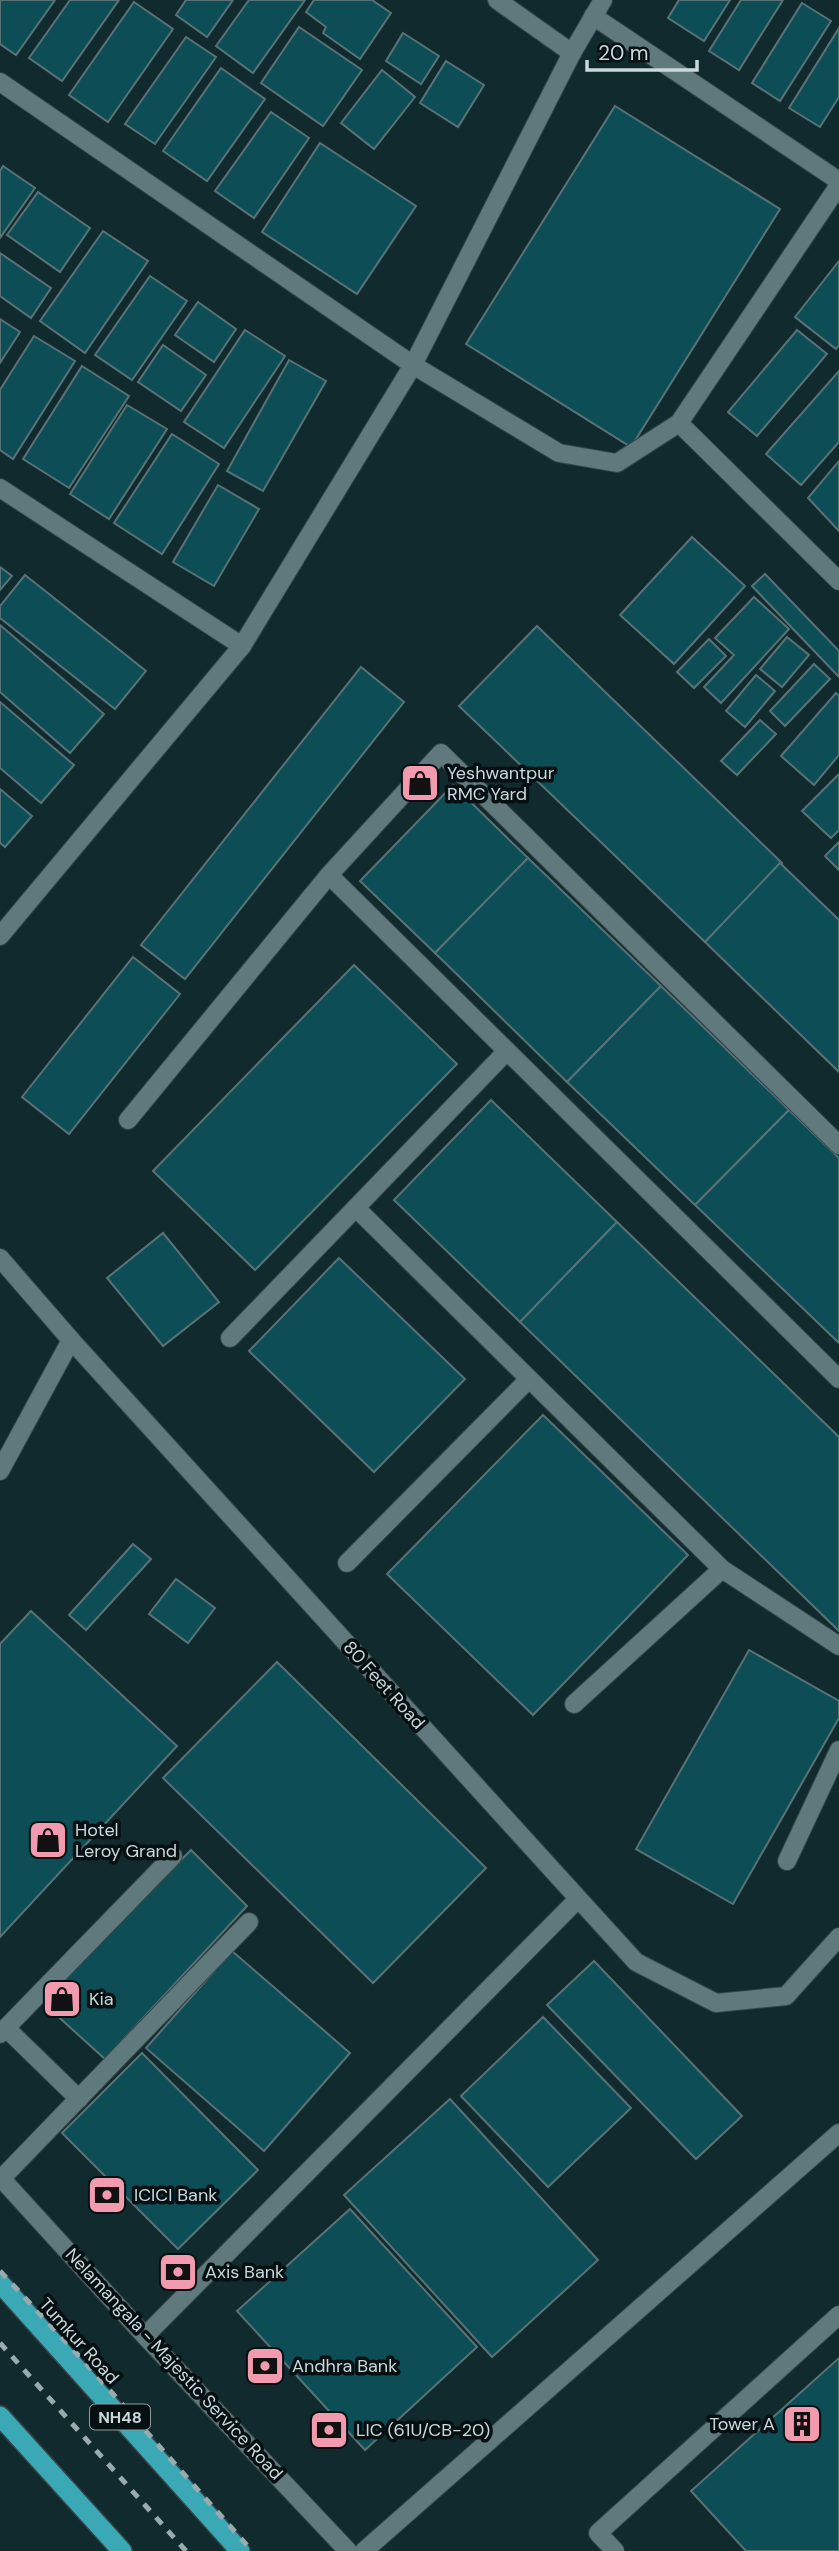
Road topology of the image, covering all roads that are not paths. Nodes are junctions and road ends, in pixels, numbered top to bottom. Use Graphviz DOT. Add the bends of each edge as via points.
graph roads {
  1 [pos="497,0"];
  2 [pos="603,0"];
  3 [pos="593,16"];
  4 [pos="572,53"];
  5 [pos="0,82"];
  6 [pos="839,183"];
  7 [pos="412,365"];
  8 [pos="679,422"];
  9 [pos="0,488"];
  10 [pos="839,581"];
  11 [pos="242,646"];
  12 [pos="329,875"];
  13 [pos="0,936"];
  14 [pos="507,1051"];
  15 [pos="128,1120"];
  16 [pos="839,1145"];
  17 [pos="356,1208"];
  18 [pos="0,1258"];
  19 [pos="230,1338"];
  20 [pos="71,1340"];
  21 [pos="529,1379"];
  22 [pos="839,1380"];
  23 [pos="0,1471"];
  24 [pos="347,1563"];
  25 [pos="722,1569"];
  26 [pos="839,1646"];
  27 [pos="574,1704"];
  28 [pos="839,1750"];
  29 [pos="173,1856"];
  30 [pos="787,1861"];
  31 [pos="578,1899"];
  32 [pos="249,1922"];
  33 [pos="839,1937"];
  34 [pos="3,2031"];
  35 [pos="79,2099"];
  36 [pos="839,2133"];
  37 [pos="1,2178"];
  38 [pos="0,2283"];
  39 [pos="839,2315"];
  40 [pos="145,2336"];
  41 [pos="0,2416"];
  42 [pos="122,2551"];
  43 [pos="240,2551"];
  44 [pos="348,2551"];
  45 [pos="365,2551"];
  46 [pos="615,2551"];
  1 -- 4 [label="street"];
  2 -- 3 [label="street"];
  3 -- 4 [label="street"];
  3 -- 6 [label="street"];
  4 -- 7 [label="street"];
  5 -- 7 [label="street"];
  6 -- 8 [label="street"];
  7 -- 8 [label="street" via="559,453 617,463"];
  7 -- 11 [label="street"];
  8 -- 10 [label="street"];
  9 -- 11 [label="street"];
  11 -- 13 [label="street"];
  12 -- 14 [label="street"];
  12 -- 15 [label="street"];
  12 -- 16 [label="street" via="441,753"];
  14 -- 17 [label="street"];
  14 -- 22 [label="street"];
  17 -- 19 [label="street"];
  17 -- 21 [label="street"];
  18 -- 20 [label="street, 80 Feet Road"];
  20 -- 23 [label="street"];
  20 -- 31 [label="street, 80 Feet Road"];
  21 -- 24 [label="street"];
  21 -- 25 [label="street"];
  25 -- 26 [label="street"];
  25 -- 27 [label="street"];
  28 -- 30 [label="street"];
  29 -- 34 [label="street"];
  31 -- 33 [label="street, 80 Feet Road" via="636,1962 716,2003 786,1996"];
  31 -- 40 [label="street"];
  32 -- 35 [label="street"];
  34 -- 35 [label="street"];
  35 -- 37 [label="street"];
  36 -- 45 [label="street"];
  37 -- 40 [label="street, Nelamangala - Majestic Service Road"];
  38 -- 43 [label="highway, Tumkur Road / NH48"];
  39 -- 46 [label="street" via="598,2533"];
  40 -- 44 [label="street, Nelamangala - Majestic Service Road"];
  41 -- 42 [label="highway"];
}
